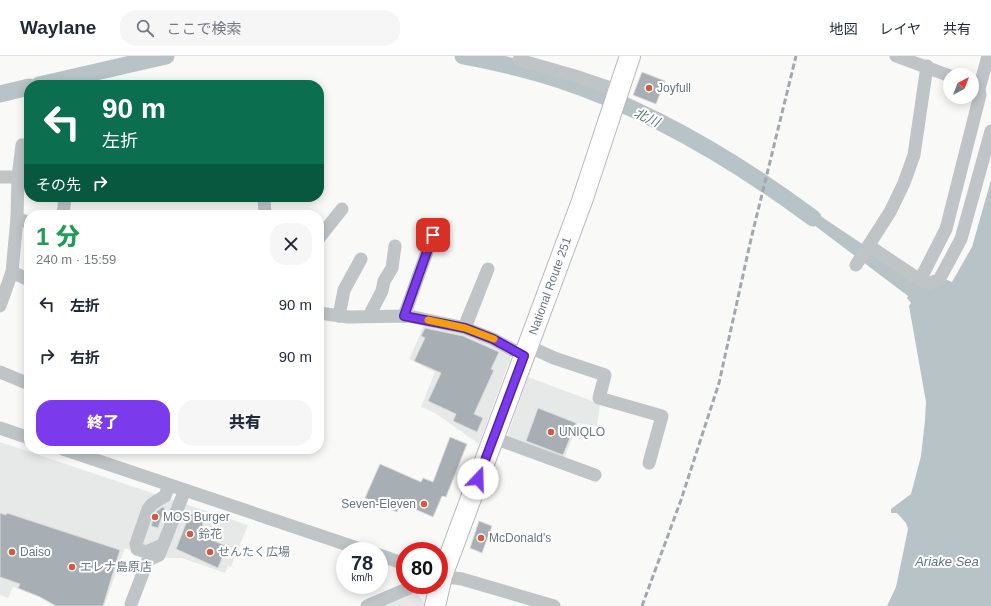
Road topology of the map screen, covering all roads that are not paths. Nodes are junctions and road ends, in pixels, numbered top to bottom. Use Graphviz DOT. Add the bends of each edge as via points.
graph roads {
  1 [pos="630,56"];
  2 [pos="896,56"];
  3 [pos="988,56"];
  4 [pos="519,60"];
  5 [pos="927,66"];
  6 [pos="943,73"];
  7 [pos="981,89"];
  8 [pos="617,99"];
  9 [pos="991,131"];
  10 [pos="24,145"];
  11 [pos="0,177"];
  12 [pos="18,177"];
  13 [pos="342,209"];
  14 [pos="23,221"];
  15 [pos="324,232"];
  16 [pos="433,235"];
  17 [pos="395,246"];
  18 [pos="868,247"];
  19 [pos="361,259"];
  20 [pos="856,265"];
  21 [pos="8,276"];
  22 [pos="24,279"];
  23 [pos="920,280"];
  24 [pos="0,306"];
  25 [pos="324,314"];
  26 [pos="339,316"];
  27 [pos="370,316"];
  28 [pos="404,316"];
  29 [pos="526,351"];
  30 [pos="0,372"];
  31 [pos="24,382"];
  32 [pos="0,428"];
  33 [pos="24,436"];
  34 [pos="494,438"];
  35 [pos="78,454"];
  36 [pos="649,463"];
  37 [pos="595,475"];
  38 [pos="169,485"];
  39 [pos="185,490"];
  40 [pos="339,542"];
  41 [pos="163,545"];
  42 [pos="448,556"];
  43 [pos="448,577"];
  44 [pos="396,593"];
  45 [pos="437,594"];
  46 [pos="131,604"];
  47 [pos="366,606"];
  48 [pos="435,606"];
  49 [pos="554,606"];
  1 -- 8 [label="highway, National Route 251"];
  2 -- 5 [label="street"];
  3 -- 7 [label="street"];
  4 -- 8 [label="street" via="576,76"];
  5 -- 6 [label="street"];
  5 -- 18 [label="street" via="914,155 904,183"];
  7 -- 23 [label="street" via="946,229"];
  8 -- 29 [label="highway, National Route 251"];
  9 -- 23 [label="street" via="961,239 939,280 929,283"];
  10 -- 12 [label="street" via="22,145"];
  11 -- 12 [label="street"];
  12 -- 14 [label="street"];
  13 -- 15 [label="street"];
  14 -- 21 [label="street"];
  16 -- 28 [label="street"];
  17 -- 27 [label="street" via="392,268"];
  18 -- 20 [label="street"];
  18 -- 23 [label="street"];
  19 -- 26 [label="street" via="344,290"];
  21 -- 22 [label="street"];
  21 -- 24 [label="street"];
  25 -- 26 [label="street"];
  26 -- 27 [label="street"];
  27 -- 28 [label="street"];
  28 -- 29 [label="street" via="465,328"];
  29 -- 34 [label="highway, National Route 251"];
  29 -- 36 [label="street" via="605,375 599,398 662,416"];
  30 -- 31 [label="street"];
  32 -- 33 [label="street"];
  34 -- 37 [label="street"];
  34 -- 42 [label="highway, National Route 251"];
  35 -- 38 [label="street"];
  38 -- 39 [label="street"];
  38 -- 41 [label="street" via="165,496 148,509 136,544 137,549 146,552"];
  39 -- 40 [label="street"];
  39 -- 41 [label="street"];
  41 -- 46 [label="street" via="159,555 148,560"];
  43 -- 49 [label="street" via="462,578"];
  44 -- 47 [label="street"];
  45 -- 48 [label="highway, National Route 251"];
}
